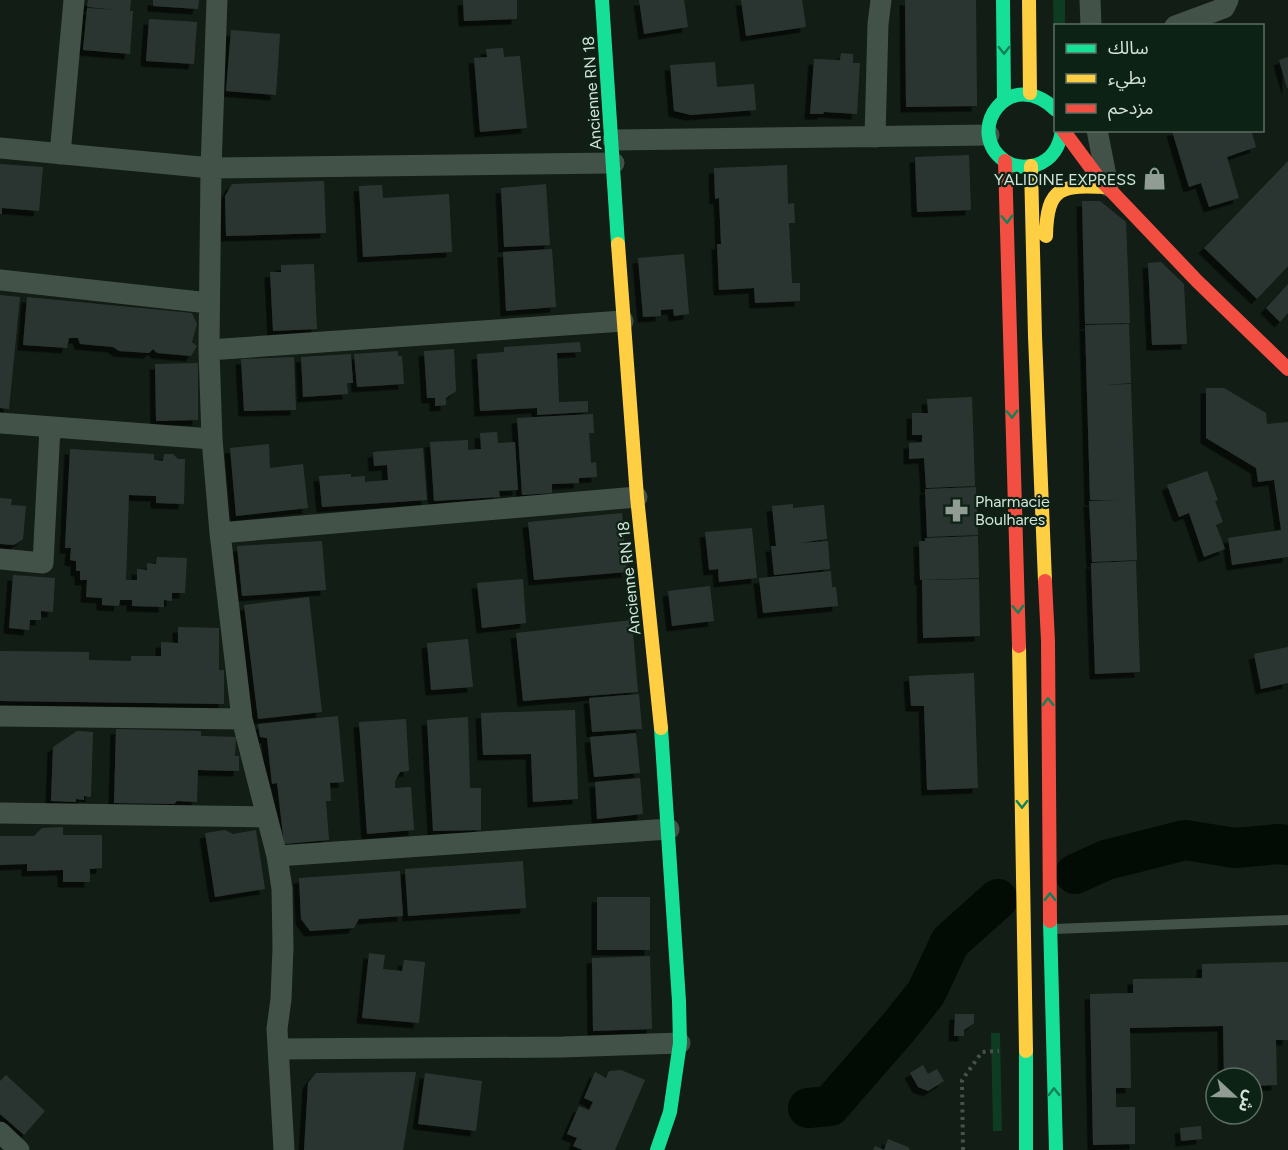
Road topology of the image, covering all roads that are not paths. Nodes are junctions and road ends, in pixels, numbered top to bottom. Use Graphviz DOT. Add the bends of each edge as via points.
graph roads {
  1 [pos="74,0"];
  2 [pos="217,0"];
  3 [pos="602,0"];
  4 [pos="881,0"];
  5 [pos="1003,0"];
  6 [pos="1029,0"];
  7 [pos="1090,0"];
  8 [pos="1244,0"];
  9 [pos="1226,4"];
  10 [pos="1090,24"];
  11 [pos="1180,24"];
  12 [pos="1030,93"];
  13 [pos="1004,99"];
  14 [pos="1054,108"];
  15 [pos="1062,132"];
  16 [pos="1064,132"];
  17 [pos="1097,132"];
  18 [pos="989,135"];
  19 [pos="875,137"];
  20 [pos="613,140"];
  21 [pos="0,148"];
  22 [pos="60,154"];
  23 [pos="1005,161"];
  24 [pos="614,163"];
  25 [pos="1038,163"];
  26 [pos="211,168"];
  27 [pos="1102,181"];
  28 [pos="0,280"];
  29 [pos="209,303"];
  30 [pos="623,321"];
  31 [pos="1035,336"];
  32 [pos="209,350"];
  33 [pos="1288,369"];
  34 [pos="0,423"];
  35 [pos="50,428"];
  36 [pos="212,439"];
  37 [pos="637,497"];
  38 [pos="220,532"];
  39 [pos="0,560"];
  40 [pos="0,716"];
  41 [pos="242,719"];
  42 [pos="0,813"];
  43 [pos="265,817"];
  44 [pos="669,829"];
  45 [pos="277,856"];
  46 [pos="1288,920"];
  47 [pos="1050,929"];
  48 [pos="680,1043"];
  49 [pos="278,1049"];
  50 [pos="0,1132"];
  51 [pos="19,1150"];
  52 [pos="284,1150"];
  53 [pos="657,1150"];
  54 [pos="1026,1150"];
  55 [pos="1056,1150"];
  1 -- 22 [label="street"];
  2 -- 26 [label="street"];
  3 -- 20 [label="main road, Ancienne RN 18"];
  4 -- 19 [label="street"];
  5 -- 13 [label="main road, one-way"];
  6 -- 12 [label="main road"];
  7 -- 10 [label="street"];
  8 -- 9 [label="street"];
  9 -- 11 [label="street"];
  12 -- 13 [label="main road"];
  12 -- 14 [label="main road"];
  13 -- 18 [label="main road" via="991,115"];
  15 -- 25 [label="main road" via="1054,152"];
  16 -- 27 [label="main road"];
  17 -- 27 [label="street"];
  18 -- 19 [label="street"];
  18 -- 23 [label="main road" via="994,150"];
  19 -- 20 [label="street"];
  20 -- 24 [label="main road, Ancienne RN 18"];
  21 -- 22 [label="street"];
  22 -- 26 [label="street"];
  23 -- 25 [label="main road" via="1013,165"];
  23 -- 54 [label="main road, one-way" via="1022,751"];
  24 -- 26 [label="street"];
  24 -- 30 [label="main road, Ancienne RN 18"];
  25 -- 27 [label="main road" via="1068,165"];
  25 -- 31 [label="main road"];
  26 -- 29 [label="street"];
  27 -- 31 [label="main road" via="1068,187 1048,204 1046,288"];
  27 -- 33 [label="main road"];
  28 -- 29 [label="street"];
  29 -- 32 [label="street"];
  30 -- 32 [label="street"];
  30 -- 37 [label="main road, Ancienne RN 18"];
  47 -- 31 [label="main road, one-way" via="1048,641"];
  32 -- 36 [label="street"];
  34 -- 35 [label="street"];
  35 -- 36 [label="street"];
  35 -- 39 [label="street" via="43,563"];
  36 -- 38 [label="street"];
  37 -- 38 [label="street"];
  37 -- 44 [label="main road, Ancienne RN 18"];
  38 -- 41 [label="street"];
  40 -- 41 [label="street"];
  41 -- 43 [label="street"];
  42 -- 43 [label="street"];
  43 -- 45 [label="street"];
  44 -- 45 [label="street"];
  44 -- 48 [label="main road, Ancienne RN 18"];
  45 -- 49 [label="street" via="283,948"];
  46 -- 47 [label="lane"];
  55 -- 47 [label="main road, one-way"];
  48 -- 49 [label="street"];
  48 -- 53 [label="main road, Ancienne RN 18" via="670,1112"];
  49 -- 52 [label="street"];
  50 -- 51 [label="street"];
}
